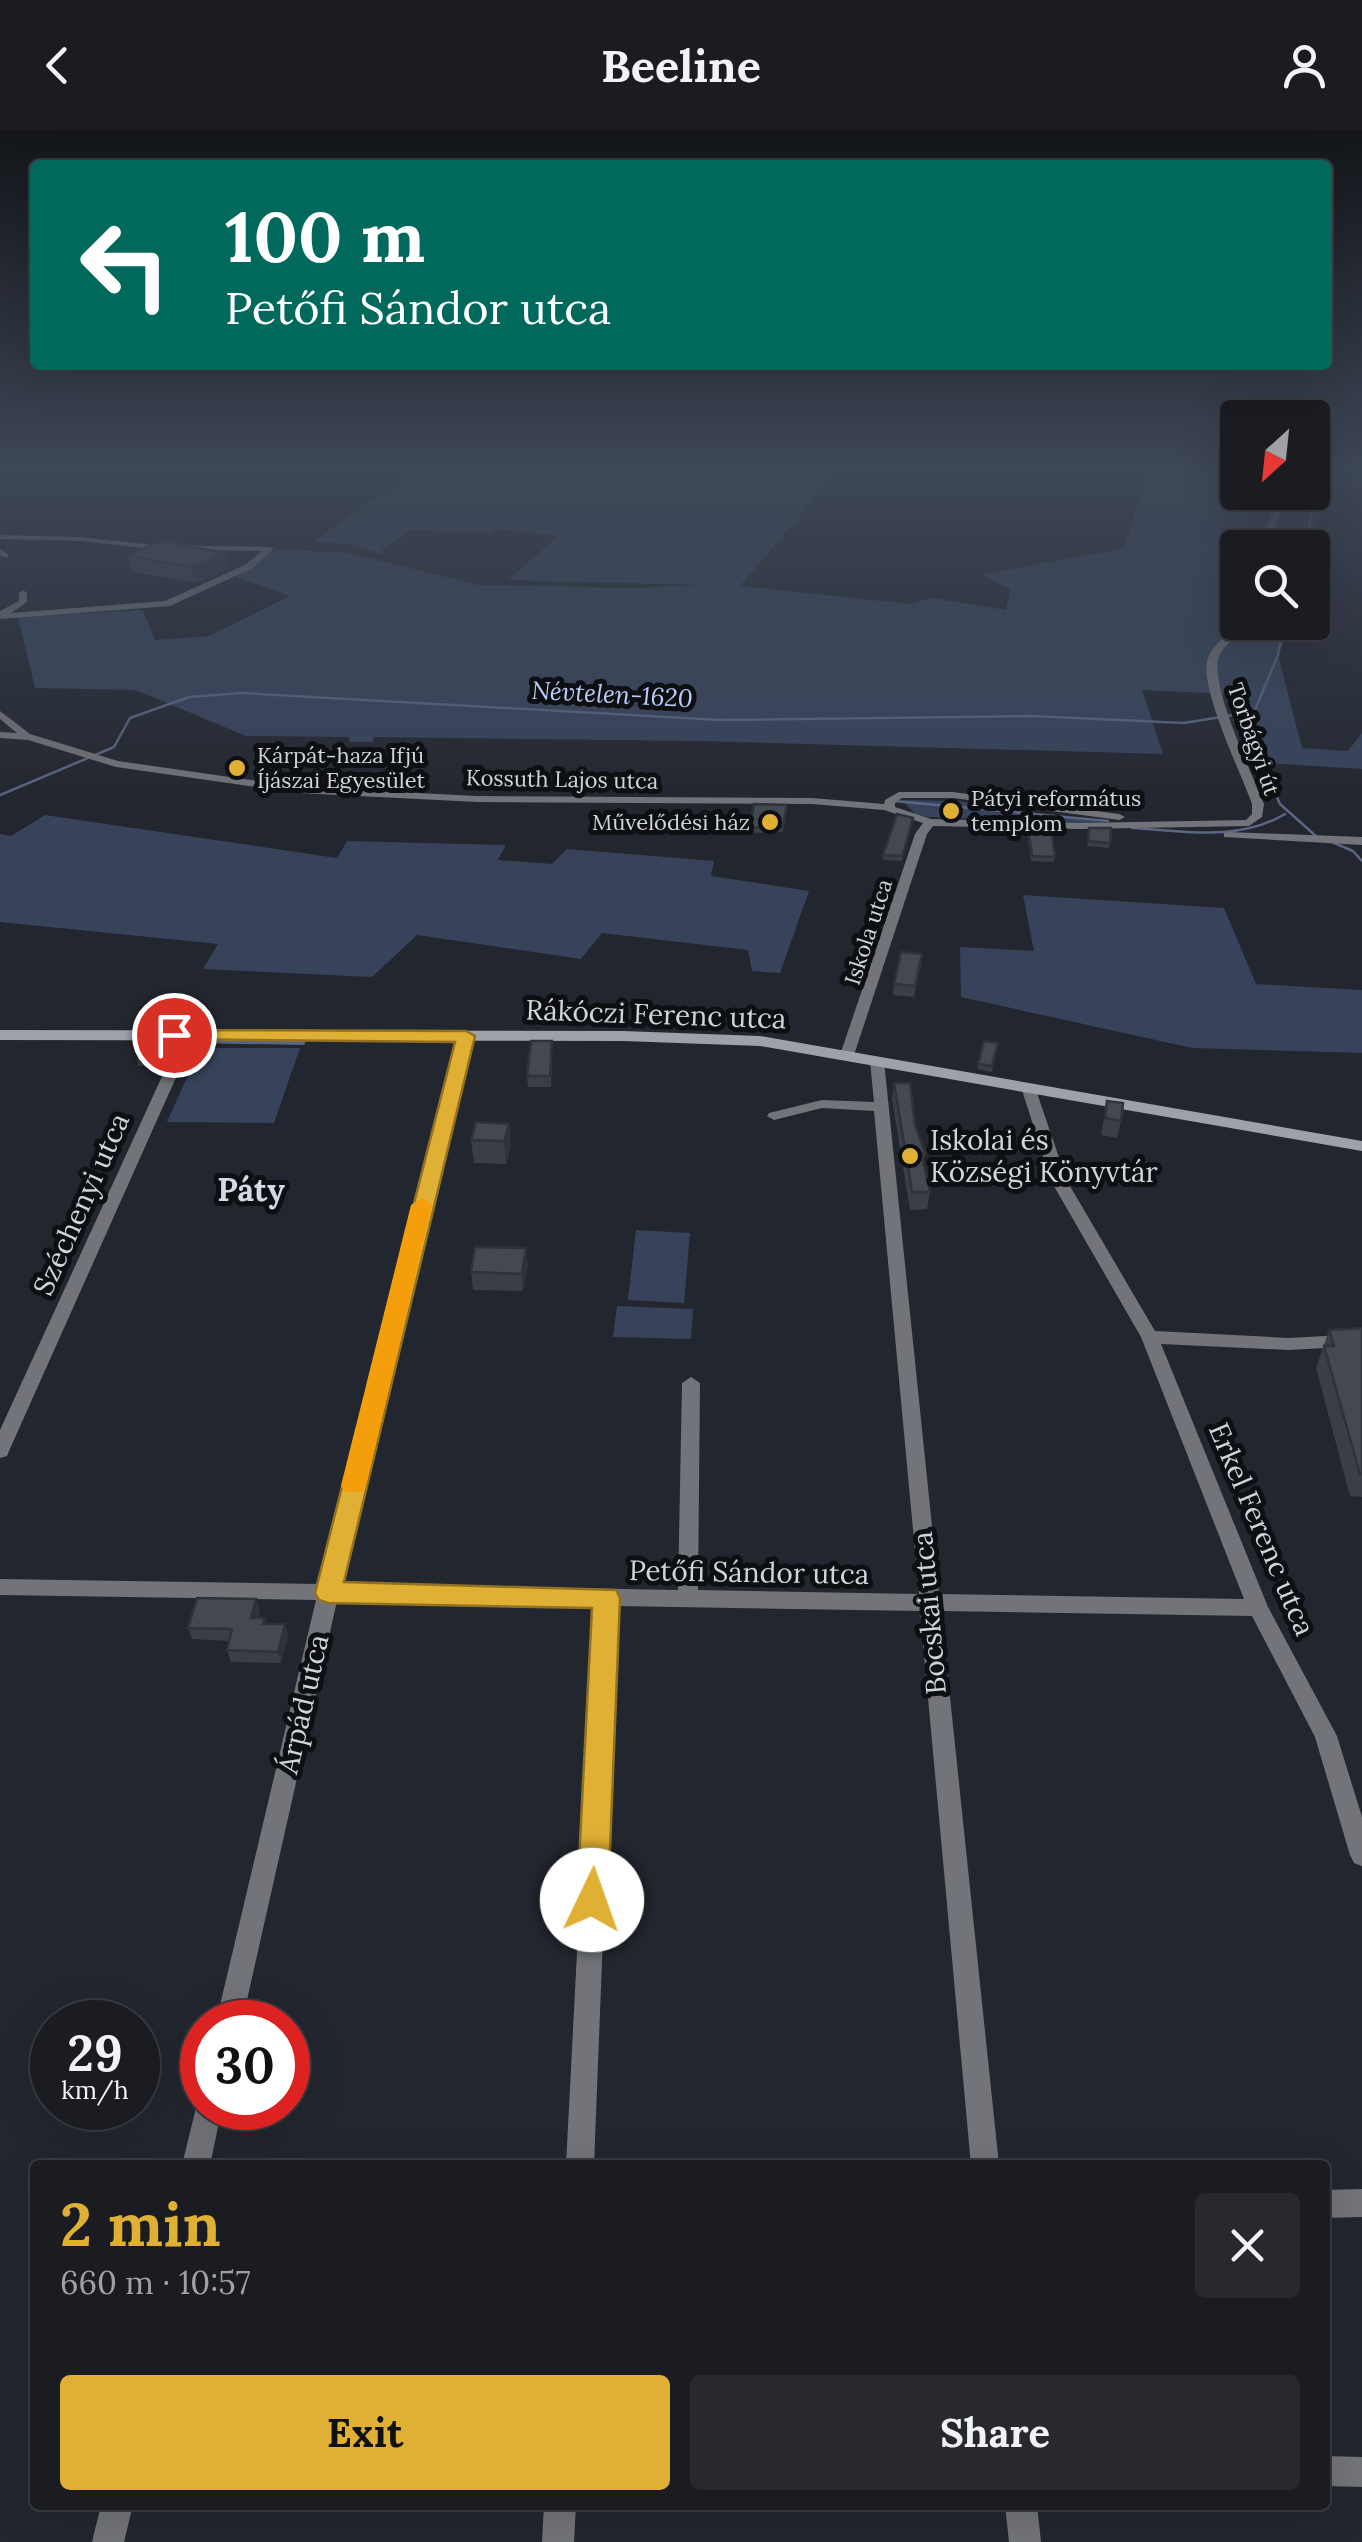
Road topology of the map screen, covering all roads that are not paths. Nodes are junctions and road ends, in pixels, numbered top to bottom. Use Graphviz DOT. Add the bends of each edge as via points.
graph roads {
  1 [pos="213,583"];
  2 [pos="23,593"];
  3 [pos="0,616"];
  4 [pos="1227,640"];
  5 [pos="0,714"];
  6 [pos="0,734"];
  7 [pos="29,737"];
  8 [pos="890,803"];
  9 [pos="930,822"];
  10 [pos="1144,822"];
  11 [pos="1249,823"];
  12 [pos="1090,826"];
  13 [pos="1261,836"];
  14 [pos="1362,841"];
  15 [pos="0,1034"];
  16 [pos="188,1036"];
  17 [pos="466,1036"];
  18 [pos="847,1056"];
  19 [pos="877,1061"];
  20 [pos="1028,1090"];
  21 [pos="878,1107"];
  22 [pos="774,1116"];
  23 [pos="1362,1146"];
  24 [pos="1150,1337"];
  25 [pos="1362,1340"];
  26 [pos="692,1383"];
  27 [pos="0,1451"];
  28 [pos="0,1587"];
  29 [pos="328,1593"];
  30 [pos="606,1598"];
  31 [pos="688,1599"];
  32 [pos="927,1603"];
  33 [pos="1258,1608"];
  34 [pos="1362,1855"];
  35 [pos="234,2000"];
  36 [pos="204,2130"];
  37 [pos="197,2160"];
  38 [pos="580,2160"];
  39 [pos="984,2160"];
  40 [pos="1362,2203"];
  41 [pos="1330,2204"];
  42 [pos="1330,2472"];
  43 [pos="1362,2472"];
  44 [pos="116,2510"];
  45 [pos="560,2510"];
  46 [pos="1022,2510"];
  47 [pos="108,2542"];
  48 [pos="558,2542"];
  49 [pos="1025,2542"];
  1 -- 3 [label="street" via="167,604"];
  2 -- 3 [label="street" via="18,607"];
  4 -- 11 [label="street, Torbágyi út" via="1213,657 1211,674 1258,804"];
  5 -- 7 [label="street"];
  6 -- 7 [label="street, Kossuth Lajos utca"];
  7 -- 8 [label="street, Kossuth Lajos utca" via="175,775 300,790 477,799"];
  8 -- 9 [label="street, Kossuth Lajos utca"];
  8 -- 10 [label="street, Kossuth Lajos utca" via="900,795 953,795"];
  9 -- 12 [label="street, Kossuth Lajos utca"];
  9 -- 18 [label="street, Iskola utca" via="920,834"];
  10 -- 11 [label="street, Kossuth Lajos utca"];
  10 -- 12 [label="street, Kossuth Lajos utca"];
  11 -- 13 [label="street"];
  12 -- 13 [label="street, Kossuth Lajos utca"];
  13 -- 14 [label="street, Kossuth Lajos utca"];
  15 -- 16 [label="main road, Rákóczi Ferenc utca"];
  16 -- 17 [label="main road, Rákóczi Ferenc utca"];
  16 -- 27 [label="street, Széchenyi utca"];
  17 -- 18 [label="main road, Rákóczi Ferenc utca" via="719,1038"];
  17 -- 29 [label="street, Árpád utca"];
  18 -- 19 [label="main road, Rákóczi Ferenc utca"];
  19 -- 20 [label="main road, Rákóczi Ferenc utca"];
  19 -- 21 [label="street, Bocskai utca"];
  20 -- 23 [label="main road, Rákóczi Ferenc utca"];
  20 -- 24 [label="street, Erkel Ferenc utca" via="1059,1181"];
  21 -- 22 [label="street" via="822,1104"];
  21 -- 32 [label="street, Bocskai utca"];
  24 -- 25 [label="street" via="1289,1344"];
  24 -- 33 [label="street, Erkel Ferenc utca"];
  26 -- 31 [label="street"];
  28 -- 29 [label="street, Petőfi Sándor utca"];
  29 -- 30 [label="street, Petőfi Sándor utca"];
  29 -- 35 [label="street, Árpád utca"];
  30 -- 31 [label="street, Petőfi Sándor utca"];
  30 -- 38 [label="street"];
  31 -- 32 [label="street, Petőfi Sándor utca"];
  32 -- 33 [label="street, Petőfi Sándor utca"];
  32 -- 39 [label="street, Bocskai utca"];
  33 -- 34 [label="street, Erkel Ferenc utca" via="1326,1736"];
  36 -- 37 [label="street"];
  40 -- 41 [label="street"];
  42 -- 43 [label="street"];
  44 -- 47 [label="street"];
  45 -- 48 [label="street"];
  46 -- 49 [label="street"];
}
